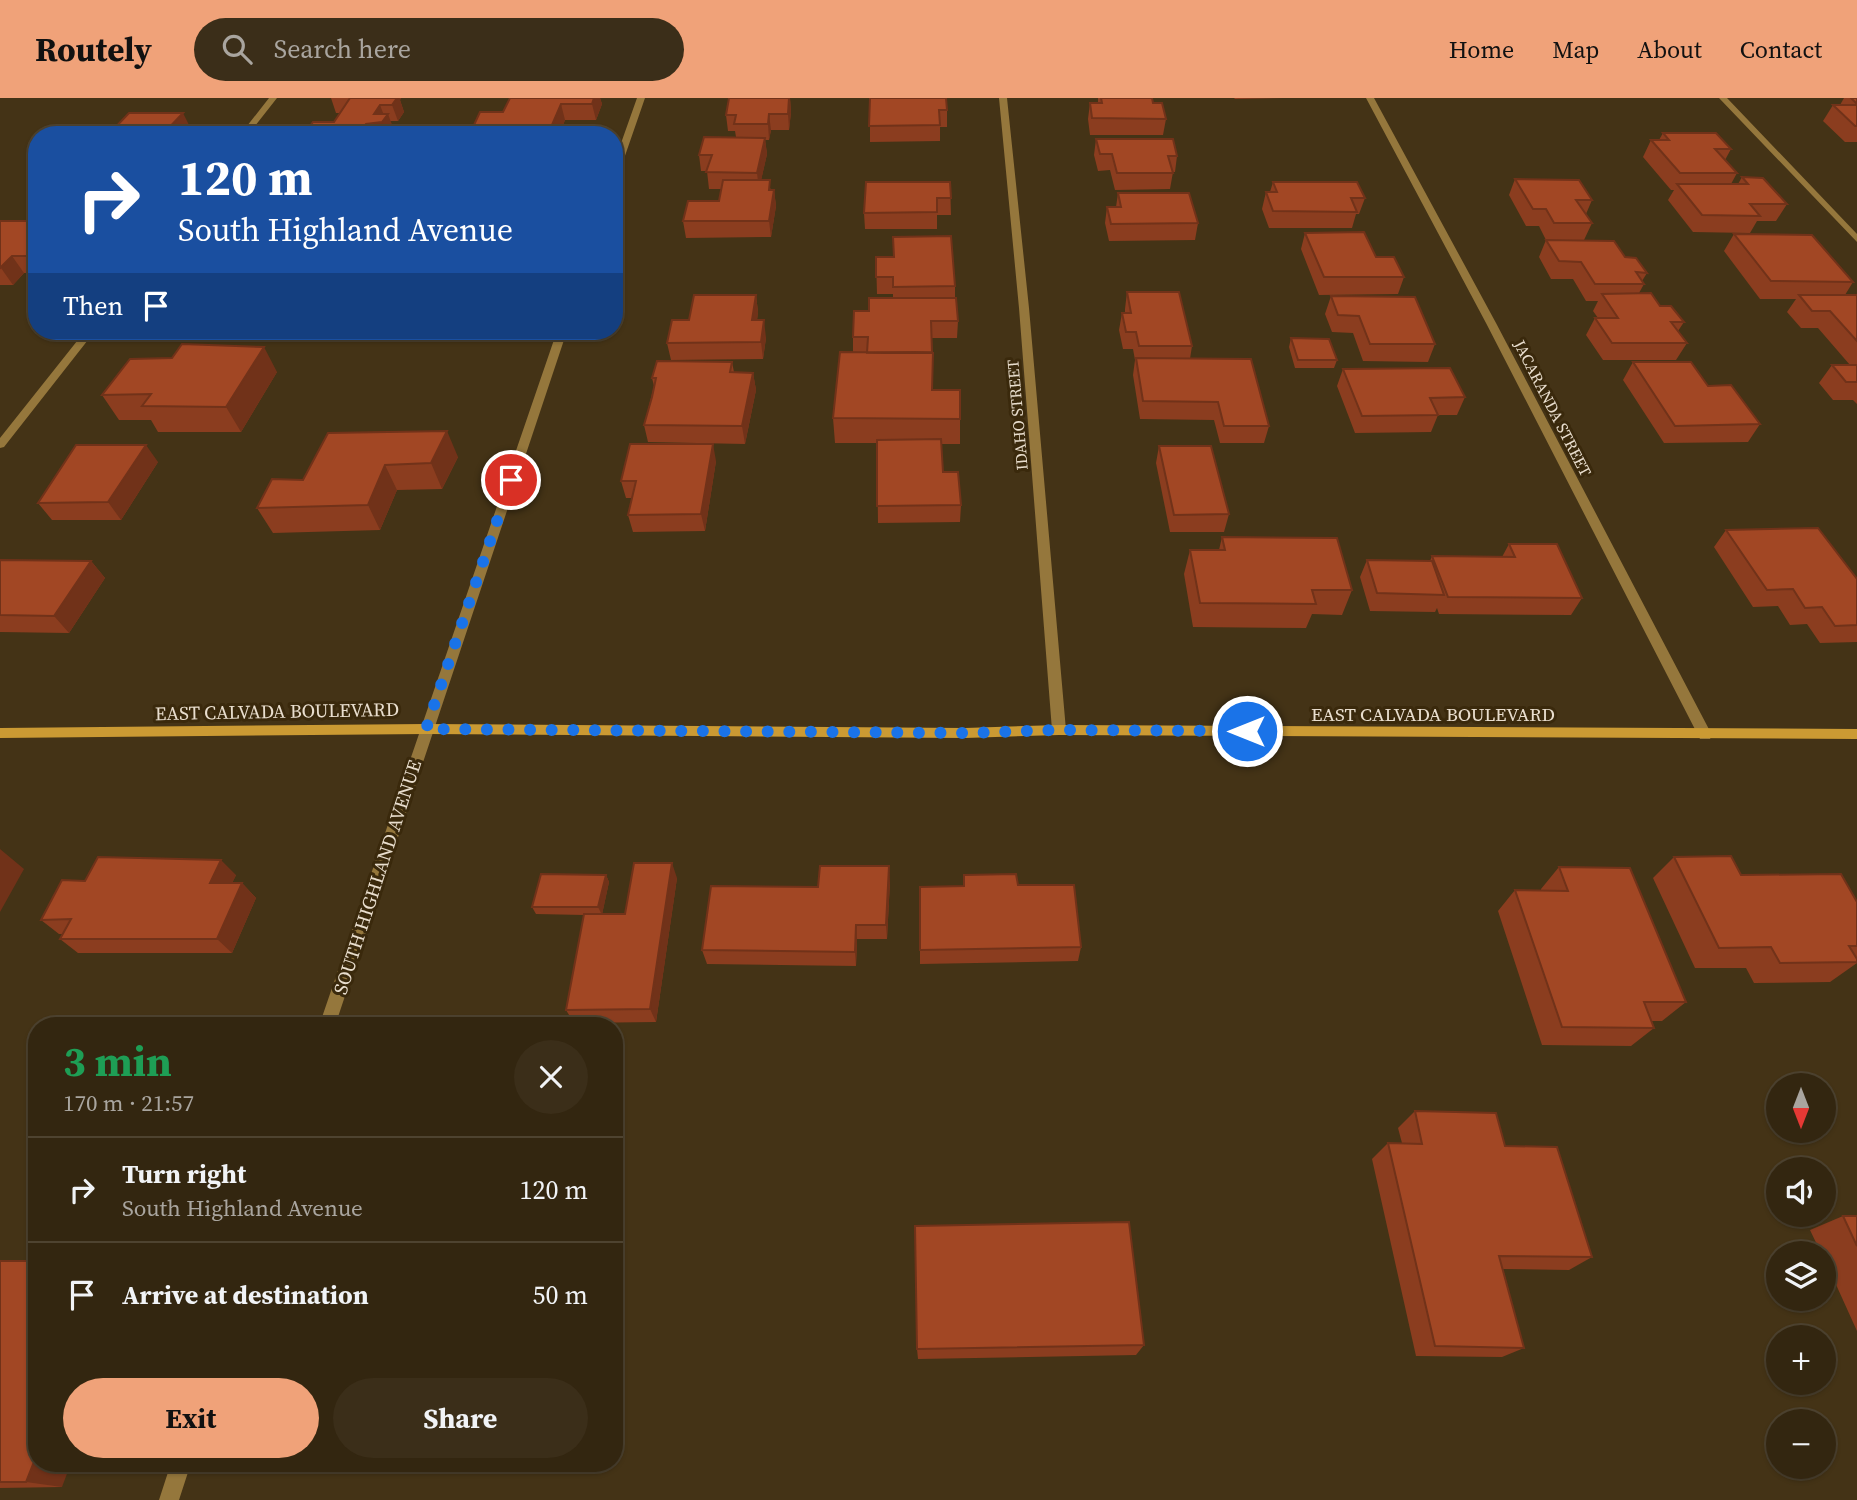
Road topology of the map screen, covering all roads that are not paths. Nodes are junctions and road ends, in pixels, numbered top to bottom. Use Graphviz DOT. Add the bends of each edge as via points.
graph roads {
  1 [pos="273,98"];
  2 [pos="641,98"];
  3 [pos="1003,98"];
  4 [pos="1370,98"];
  5 [pos="1724,98"];
  6 [pos="251,126"];
  7 [pos="623,150"];
  8 [pos="1857,239"];
  9 [pos="83,340"];
  10 [pos="559,340"];
  11 [pos="0,444"];
  12 [pos="426,729"];
  13 [pos="1059,730"];
  14 [pos="0,733"];
  15 [pos="1857,734"];
  16 [pos="1705,735"];
  17 [pos="330,1017"];
  18 [pos="178,1472"];
  19 [pos="169,1500"];
  1 -- 6 [label="street"];
  2 -- 7 [label="street"];
  3 -- 13 [label="street, IDAHO STREET"];
  4 -- 16 [label="street, JACARANDA STREET"];
  5 -- 8 [label="street"];
  9 -- 11 [label="street"];
  10 -- 12 [label="street, SOUTH HIGHLAND AVENUE"];
  12 -- 13 [label="main road, EAST CALVADA BOULEVARD"];
  12 -- 14 [label="main road, EAST CALVADA BOULEVARD"];
  12 -- 17 [label="street, SOUTH HIGHLAND AVENUE"];
  13 -- 16 [label="main road, EAST CALVADA BOULEVARD"];
  15 -- 16 [label="main road, EAST CALVADA BOULEVARD"];
  18 -- 19 [label="street"];
}
